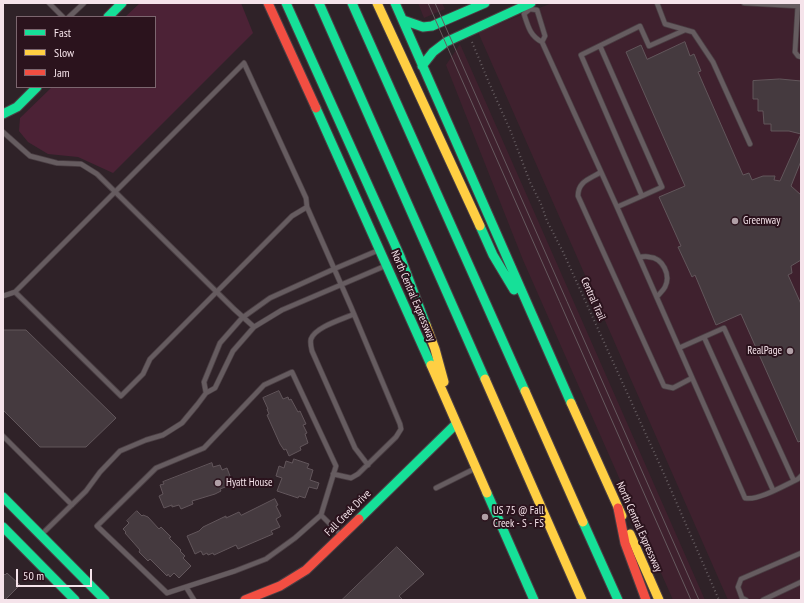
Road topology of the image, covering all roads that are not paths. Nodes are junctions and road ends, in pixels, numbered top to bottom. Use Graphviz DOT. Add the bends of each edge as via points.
graph roads {
  1 [pos="49,3"];
  2 [pos="84,3"];
  3 [pos="122,3"];
  4 [pos="268,3"];
  5 [pos="286,3"];
  6 [pos="319,3"];
  7 [pos="352,3"];
  8 [pos="377,3"];
  9 [pos="395,3"];
  10 [pos="484,3"];
  11 [pos="657,3"];
  12 [pos="744,3"];
  13 [pos="798,5"];
  14 [pos="530,6"];
  15 [pos="62,16"];
  16 [pos="70,16"];
  17 [pos="109,16"];
  18 [pos="403,20"];
  19 [pos="685,30"];
  20 [pos="542,42"];
  21 [pos="600,46"];
  22 [pos="801,57"];
  23 [pos="422,66"];
  24 [pos="36,88"];
  25 [pos="3,114"];
  26 [pos="3,132"];
  27 [pos="750,144"];
  28 [pos="601,172"];
  29 [pos="114,192"];
  30 [pos="642,196"];
  31 [pos="307,207"];
  32 [pos="617,207"];
  33 [pos="380,250"];
  34 [pos="639,257"];
  35 [pos="387,265"];
  36 [pos="334,269"];
  37 [pos="341,285"];
  38 [pos="15,292"];
  39 [pos="217,293"];
  40 [pos="3,296"];
  41 [pos="657,298"];
  42 [pos="354,314"];
  43 [pos="242,318"];
  44 [pos="254,327"];
  45 [pos="538,331"];
  46 [pos="704,337"];
  47 [pos="679,348"];
  48 [pos="692,378"];
  49 [pos="206,393"];
  50 [pos="456,424"];
  51 [pos="3,436"];
  52 [pos="368,465"];
  53 [pos="476,468"];
  54 [pos="333,474"];
  55 [pos="801,476"];
  56 [pos="794,481"];
  57 [pos="436,488"];
  58 [pos="772,490"];
  59 [pos="3,497"];
  60 [pos="72,505"];
  61 [pos="618,508"];
  62 [pos="321,515"];
  63 [pos="3,528"];
  64 [pos="342,536"];
  65 [pos="33,542"];
  66 [pos="801,553"];
  67 [pos="801,582"];
  68 [pos="186,587"];
  69 [pos="75,600"];
  70 [pos="105,600"];
  71 [pos="194,600"];
  72 [pos="245,600"];
  73 [pos="534,600"];
  74 [pos="582,600"];
  75 [pos="618,600"];
  76 [pos="646,600"];
  77 [pos="659,600"];
  78 [pos="746,600"];
  79 [pos="763,600"];
  1 -- 15 [label="lane"];
  2 -- 16 [label="lane"];
  3 -- 17 [label="main road"];
  4 -- 33 [label="main road, North Central Expressway"];
  5 -- 50 [label="main road" via="400,256 435,349"];
  6 -- 74 [label="main road"];
  7 -- 75 [label="main road"];
  8 -- 45 [label="main road" via="493,256"];
  9 -- 18 [label="main road, North Central Expressway"];
  10 -- 18 [label="main road" via="432,26 423,27"];
  11 -- 19 [label="lane" via="665,24"];
  12 -- 13 [label="lane"];
  13 -- 22 [label="lane" via="795,52"];
  14 -- 20 [label="lane" via="537,10 546,36"];
  14 -- 20 [label="lane" via="524,14 527,26 534,38"];
  14 -- 23 [label="main road" via="442,44"];
  18 -- 23 [label="main road, North Central Expressway"];
  19 -- 21 [label="lane" via="649,46 640,26"];
  19 -- 27 [label="lane" via="693,32 713,62"];
  20 -- 28 [label="lane"];
  21 -- 30 [label="lane" via="581,55"];
  21 -- 30 [label="lane" via="662,187"];
  23 -- 45 [label="main road, North Central Expressway"];
  24 -- 25 [label="main road"];
  26 -- 29 [label="lane" via="30,156 56,163 81,164 97,174"];
  28 -- 32 [label="lane"];
  28 -- 48 [label="lane" via="580,184 578,196 664,386 674,388"];
  29 -- 31 [label="lane" via="244,63 306,198"];
  29 -- 38 [label="lane"];
  29 -- 39 [label="lane"];
  30 -- 32 [label="lane"];
  31 -- 36 [label="lane"];
  31 -- 39 [label="lane" via="292,216"];
  32 -- 34 [label="lane"];
  33 -- 35 [label="main road, North Central Expressway"];
  33 -- 36 [label="lane"];
  34 -- 41 [label="lane"];
  34 -- 41 [label="lane" via="656,259 666,272 665,287"];
  35 -- 37 [label="lane"];
  35 -- 50 [label="main road, North Central Expressway"];
  36 -- 37 [label="lane"];
  36 -- 43 [label="lane" via="270,298"];
  37 -- 42 [label="lane"];
  37 -- 44 [label="lane" via="282,310"];
  38 -- 39 [label="lane" via="121,396 143,374 150,359"];
  38 -- 40 [label="lane"];
  39 -- 43 [label="lane"];
  41 -- 47 [label="lane"];
  42 -- 52 [label="lane" via="400,424 396,437"];
  42 -- 52 [label="lane" via="316,331 310,344 355,448"];
  43 -- 44 [label="lane"];
  43 -- 49 [label="lane" via="220,343 204,382"];
  44 -- 49 [label="lane" via="233,351 215,388"];
  45 -- 61 [label="main road, North Central Expressway"];
  46 -- 47 [label="lane"];
  46 -- 56 [label="lane" via="724,328"];
  46 -- 58 [label="lane"];
  47 -- 48 [label="lane"];
  48 -- 58 [label="lane" via="745,498 750,500"];
  49 -- 60 [label="lane" via="182,423 164,435 120,451"];
  50 -- 53 [label="main road, North Central Expressway"];
  50 -- 64 [label="main road, Fall Creek Drive"];
  51 -- 60 [label="lane"];
  52 -- 54 [label="lane" via="351,478"];
  53 -- 57 [label="lane"];
  53 -- 73 [label="main road, North Central Expressway"];
  54 -- 62 [label="lane"];
  54 -- 68 [label="lane" via="336,466 292,372 264,385 204,448 156,468 97,526 167,593"];
  55 -- 56 [label="lane"];
  56 -- 58 [label="lane"];
  59 -- 65 [label="main road"];
  60 -- 65 [label="lane"];
  61 -- 76 [label="main road" via="625,543"];
  61 -- 77 [label="main road, North Central Expressway"];
  62 -- 64 [label="lane"];
  62 -- 68 [label="lane" via="266,559"];
  63 -- 65 [label="main road"];
  64 -- 72 [label="main road, Fall Creek Drive" via="306,570 280,586"];
  65 -- 69 [label="main road"];
  65 -- 70 [label="main road"];
  66 -- 78 [label="lane" via="741,579 738,587 742,598"];
  67 -- 79 [label="lane"];
  68 -- 71 [label="lane"];
}
